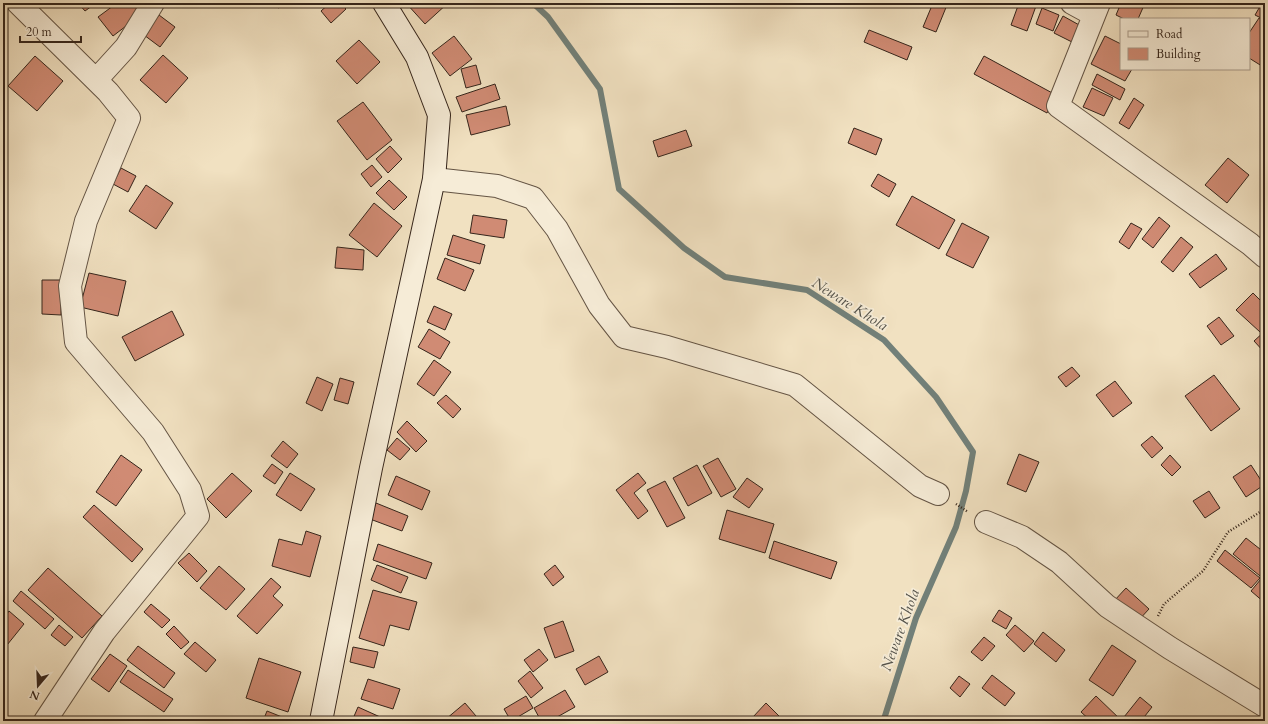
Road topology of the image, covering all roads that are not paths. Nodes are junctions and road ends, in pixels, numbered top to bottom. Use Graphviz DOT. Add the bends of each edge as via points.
graph roads {
  1 [pos="18,3"];
  2 [pos="153,3"];
  3 [pos="384,3"];
  4 [pos="1072,3"];
  5 [pos="1097,9"];
  6 [pos="96,80"];
  7 [pos="434,179"];
  8 [pos="1265,257"];
  9 [pos="938,494"];
  10 [pos="986,522"];
  11 [pos="1265,706"];
  12 [pos="45,721"];
  13 [pos="321,721"];
  1 -- 6 [label="street"];
  2 -- 6 [label="street" via="126,47"];
  3 -- 7 [label="street" via="417,57 439,115"];
  4 -- 5 [label="street"];
  5 -- 8 [label="street" via="1058,106"];
  6 -- 12 [label="street" via="129,118 86,221 70,286 76,342 153,432 190,490 198,516 104,632"];
  7 -- 9 [label="street" via="497,186 533,198 557,229 598,305 624,337 795,385 920,486"];
  7 -- 13 [label="street" via="371,468"];
  10 -- 11 [label="street" via="1022,537 1059,562 1107,606"];
}
